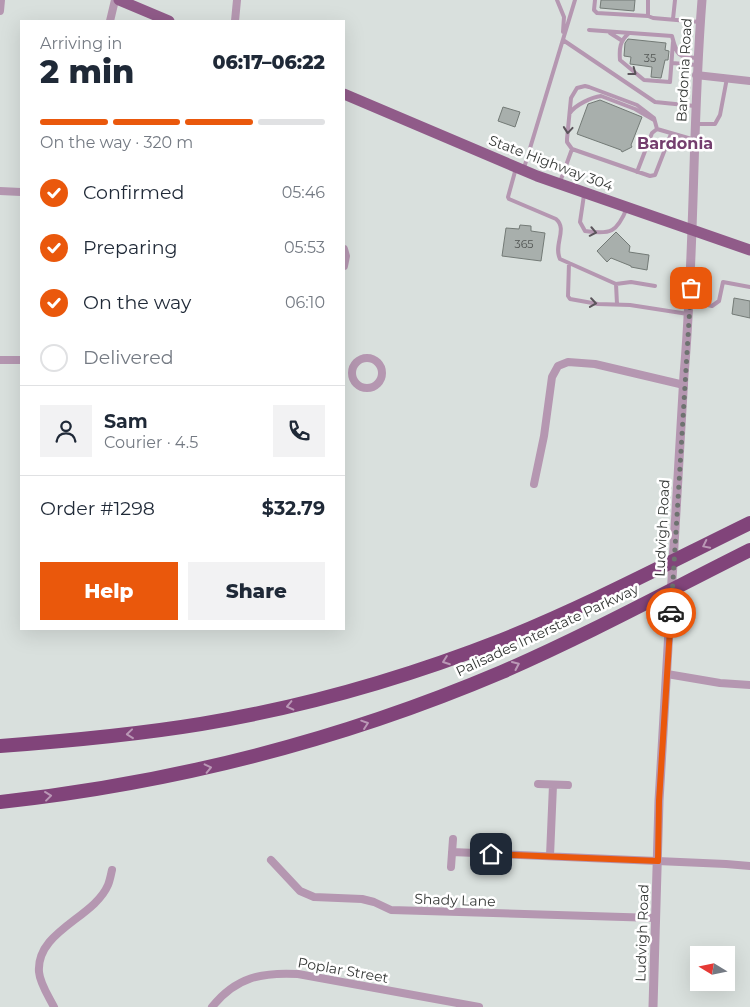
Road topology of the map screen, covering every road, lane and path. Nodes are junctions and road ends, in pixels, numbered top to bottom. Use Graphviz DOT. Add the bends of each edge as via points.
graph roads {
  1 [pos="1,0"];
  2 [pos="115,0"];
  3 [pos="119,0"];
  4 [pos="237,0"];
  5 [pos="557,0"];
  6 [pos="575,0"];
  7 [pos="595,0"];
  8 [pos="648,0"];
  9 [pos="675,0"];
  10 [pos="702,0"];
  11 [pos="132,3"];
  12 [pos="0,11"];
  13 [pos="648,16"];
  14 [pos="673,19"];
  15 [pos="110,20"];
  16 [pos="167,20"];
  17 [pos="234,20"];
  18 [pos="700,22"];
  19 [pos="589,30"];
  20 [pos="608,32"];
  21 [pos="629,33"];
  22 [pos="563,40"];
  23 [pos="621,40"];
  24 [pos="673,42"];
  25 [pos="697,62"];
  26 [pos="672,63"];
  27 [pos="696,75"];
  28 [pos="727,78"];
  29 [pos="750,80"];
  30 [pos="345,94"];
  31 [pos="695,106"];
  32 [pos="569,115"];
  33 [pos="695,124"];
  34 [pos="656,126"];
  35 [pos="672,134"];
  36 [pos="695,140"];
  37 [pos="572,149"];
  38 [pos="520,169"];
  39 [pos="637,172"];
  40 [pos="559,184"];
  41 [pos="0,191"];
  42 [pos="20,192"];
  43 [pos="584,192"];
  44 [pos="628,208"];
  45 [pos="692,230"];
  46 [pos="750,250"];
  47 [pos="569,263"];
  48 [pos="616,284"];
  49 [pos="655,286"];
  50 [pos="750,287"];
  51 [pos="690,301"];
  52 [pos="618,304"];
  53 [pos="690,314"];
  54 [pos="0,360"];
  55 [pos="20,360"];
  56 [pos="348,372"];
  57 [pos="684,385"];
  58 [pos="534,484"];
  59 [pos="750,523"];
  60 [pos="750,550"];
  61 [pos="667,674"];
  62 [pos="750,685"];
  63 [pos="0,746"];
  64 [pos="538,784"];
  65 [pos="554,784"];
  66 [pos="568,785"];
  67 [pos="0,802"];
  68 [pos="453,839"];
  69 [pos="452,852"];
  70 [pos="550,856"];
  71 [pos="271,860"];
  72 [pos="658,861"];
  73 [pos="750,866"];
  74 [pos="451,867"];
  75 [pos="112,870"];
  76 [pos="656,918"];
  77 [pos="54,1007"];
  78 [pos="212,1007"];
  79 [pos="479,1007"];
  80 [pos="653,1007"];
  1 -- 12 [label="street"];
  2 -- 15 [label="street"];
  3 -- 11 [label="main road"];
  4 -- 17 [label="street"];
  5 -- 22 [label="lane" via="564,17"];
  6 -- 22 [label="lane"];
  7 -- 13 [label="lane" via="594,10 597,13"];
  8 -- 13 [label="lane"];
  9 -- 14 [label="lane"];
  10 -- 18 [label="street, Bardonia Road"];
  11 -- 16 [label="main road"];
  13 -- 14 [label="lane"];
  14 -- 18 [label="lane"];
  18 -- 25 [label="street, Bardonia Road"];
  19 -- 20 [label="lane"];
  20 -- 21 [label="lane"];
  20 -- 23 [label="lane"];
  21 -- 23 [label="lane"];
  21 -- 24 [label="lane" via="672,36"];
  22 -- 31 [label="lane" via="655,102"];
  22 -- 38 [label="lane"];
  23 -- 26 [label="lane, one-way" via="620,60 644,80 670,82"];
  24 -- 25 [label="lane" via="677,53"];
  24 -- 26 [label="lane"];
  25 -- 26 [label="lane"];
  25 -- 27 [label="street, Bardonia Road"];
  27 -- 28 [label="street"];
  27 -- 31 [label="street, Bardonia Road"];
  28 -- 29 [label="street"];
  28 -- 33 [label="lane" via="720,115 715,124"];
  30 -- 38 [label="main road, State Highway 304"];
  31 -- 33 [label="street, Bardonia Road"];
  32 -- 34 [label="lane" via="574,107 601,96 635,109 653,119"];
  32 -- 34 [label="lane" via="572,94 585,86 637,105 652,115"];
  32 -- 37 [label="lane, one-way" via="567,142"];
  33 -- 36 [label="street, Bardonia Road"];
  34 -- 35 [label="lane"];
  34 -- 39 [label="lane"];
  35 -- 36 [label="lane"];
  35 -- 39 [label="lane" via="656,176"];
  36 -- 45 [label="street, Bardonia Road"];
  37 -- 39 [label="lane"];
  37 -- 40 [label="lane"];
  38 -- 40 [label="main road, State Highway 304"];
  38 -- 47 [label="lane" via="509,199 560,222 557,252 560,259"];
  40 -- 43 [label="main road, State Highway 304"];
  41 -- 42 [label="street"];
  43 -- 44 [label="main road, State Highway 304"];
  43 -- 44 [label="lane, one-way" via="580,222 585,231 601,233 615,228 620,225"];
  44 -- 45 [label="main road, State Highway 304"];
  45 -- 46 [label="main road, State Highway 304"];
  45 -- 51 [label="street, Ludvigh Road"];
  47 -- 48 [label="lane"];
  47 -- 52 [label="lane, one-way" via="569,298"];
  48 -- 49 [label="lane" via="630,282"];
  48 -- 52 [label="lane"];
  50 -- 51 [label="lane" via="723,282 719,301 712,306"];
  51 -- 53 [label="street, Ludvigh Road"];
  52 -- 53 [label="lane"];
  53 -- 57 [label="street, Ludvigh Road"];
  54 -- 55 [label="street"];
  56 -- 56 [label="street" via="355,383 366,388 377,385 382,375 379,364 368,358 356,362"];
  57 -- 58 [label="street" via="595,364 568,362 558,366 552,377"];
  57 -- 61 [label="street, Ludvigh Road"];
  59 -- 63 [label="highway, Palisades Interstate Parkway, one-way" via="530,628 384,681 294,706 202,724 110,737"];
  67 -- 60 [label="highway, Palisades Interstate Parkway, one-way" via="89,791 174,775 272,752 363,724 530,659"];
  61 -- 62 [label="street"];
  61 -- 72 [label="street, Ludvigh Road"];
  64 -- 65 [label="street"];
  65 -- 66 [label="street"];
  65 -- 70 [label="street"];
  68 -- 69 [label="street"];
  69 -- 70 [label="street"];
  69 -- 74 [label="street"];
  70 -- 72 [label="street"];
  71 -- 76 [label="street, Shady Lane" via="300,891 314,897 362,899 391,910"];
  72 -- 73 [label="street"];
  72 -- 76 [label="street, Ludvigh Road"];
  75 -- 77 [label="street" via="108,885 98,899 46,944 40,958 39,973"];
  76 -- 80 [label="street, Ludvigh Road"];
  78 -- 79 [label="street, Poplar Street" via="236,985 255,976 275,973 298,974"];
}
